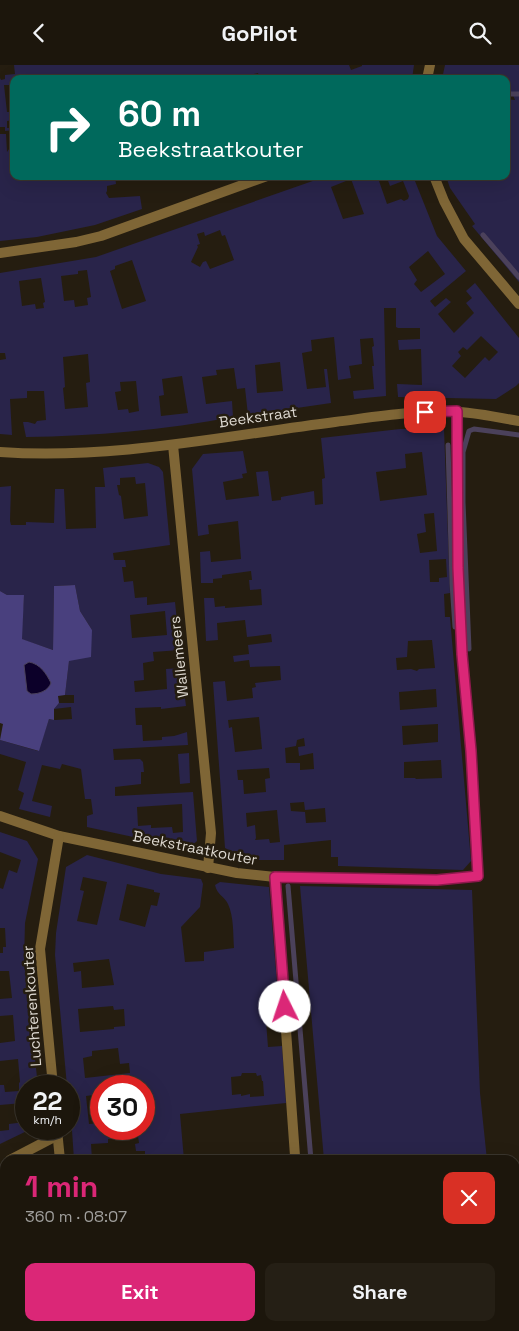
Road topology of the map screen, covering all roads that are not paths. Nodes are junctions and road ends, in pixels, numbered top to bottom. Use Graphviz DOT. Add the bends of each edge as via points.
graph roads {
  1 [pos="256,180"];
  2 [pos="436,180"];
  3 [pos="0,253"];
  4 [pos="519,304"];
  5 [pos="457,411"];
  6 [pos="519,421"];
  7 [pos="173,445"];
  8 [pos="0,452"];
  9 [pos="0,816"];
  10 [pos="59,836"];
  11 [pos="208,868"];
  12 [pos="275,877"];
  13 [pos="52,1075"];
  14 [pos="44,1140"];
  15 [pos="58,1140"];
  16 [pos="18,1155"];
  17 [pos="59,1155"];
  18 [pos="296,1155"];
  1 -- 3 [label="street" via="101,236"];
  2 -- 4 [label="street" via="464,239"];
  5 -- 6 [label="street, Beekstraat"];
  5 -- 7 [label="street, Beekstraat" via="392,415"];
  5 -- 12 [label="street, Beekstraatkouter" via="460,616 478,876 437,880"];
  7 -- 8 [label="street, Beekstraat" via="94,452"];
  7 -- 11 [label="street, Wallemeers" via="211,833"];
  9 -- 10 [label="street, Beekstraatkouter"];
  10 -- 11 [label="street, Beekstraatkouter"];
  10 -- 13 [label="street, Luchterenkouter" via="40,949"];
  11 -- 12 [label="street, Beekstraatkouter"];
  12 -- 18 [label="street"];
  14 -- 16 [label="street"];
  15 -- 17 [label="street"];
}
